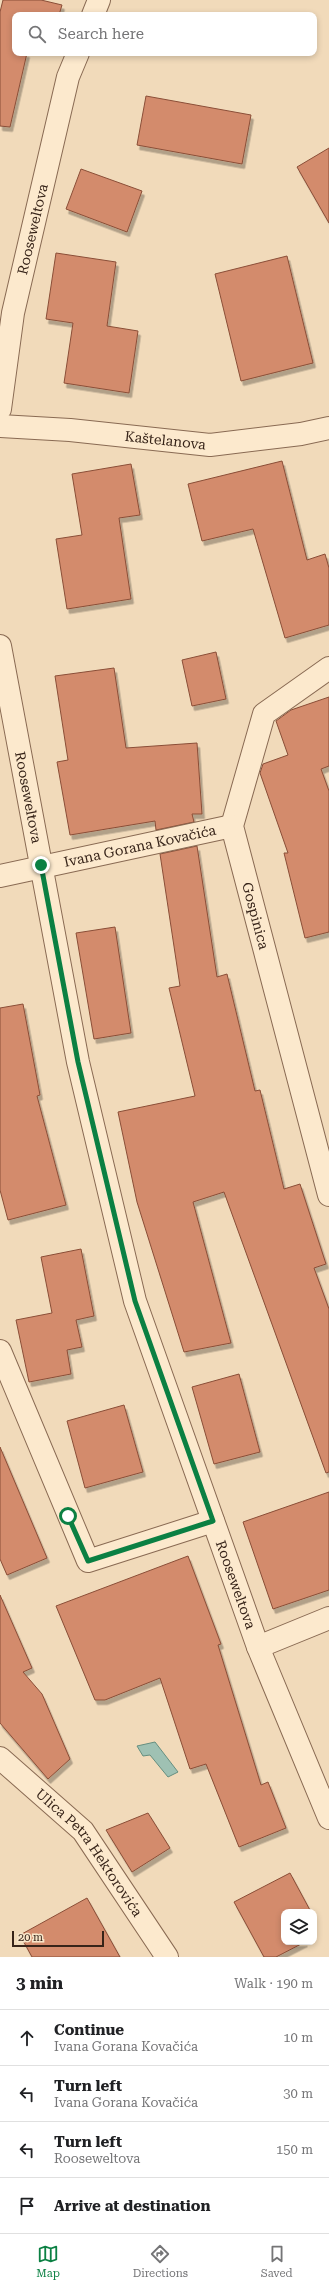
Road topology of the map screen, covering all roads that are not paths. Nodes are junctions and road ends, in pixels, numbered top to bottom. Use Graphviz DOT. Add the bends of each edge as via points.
graph roads {
  1 [pos="99,0"];
  2 [pos="94,12"];
  3 [pos="77,56"];
  4 [pos="0,409"];
  5 [pos="0,426"];
  6 [pos="329,428"];
  7 [pos="0,646"];
  8 [pos="329,668"];
  9 [pos="232,826"];
  10 [pos="41,865"];
  11 [pos="0,876"];
  12 [pos="329,1195"];
  13 [pos="0,1351"];
  14 [pos="213,1521"];
  15 [pos="329,1618"];
  16 [pos="258,1647"];
  17 [pos="0,1758"];
  18 [pos="329,1818"];
  19 [pos="167,1957"];
  1 -- 2 [label="street"];
  3 -- 4 [label="street, Rooseweltova" via="68,77 13,313"];
  5 -- 6 [label="street, Kaštelanova" via="210,444 301,434"];
  7 -- 10 [label="street, Rooseweltova"];
  8 -- 9 [label="street" via="264,714"];
  9 -- 10 [label="street, Ivana Gorana Kovačića"];
  9 -- 12 [label="street, Gospinica"];
  10 -- 11 [label="street, Ivana Gorana Kovačića"];
  10 -- 14 [label="street, Rooseweltova" via="78,1062 135,1301"];
  13 -- 14 [label="street" via="88,1561"];
  14 -- 16 [label="street, Rooseweltova"];
  15 -- 16 [label="street"];
  16 -- 18 [label="street, Rooseweltova"];
  17 -- 19 [label="street, Ulica Petra Hektorovića" via="83,1831"];
}
